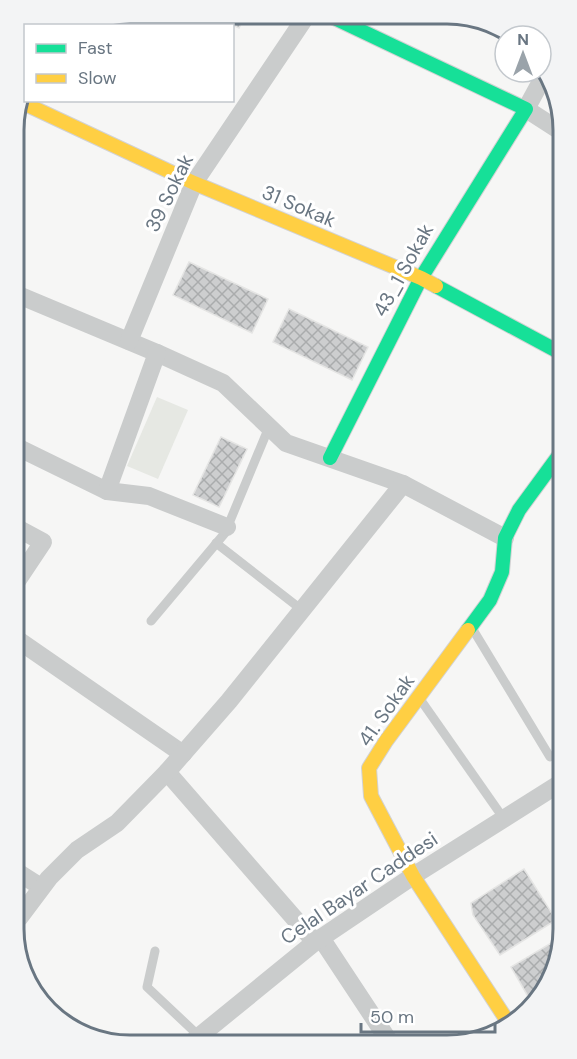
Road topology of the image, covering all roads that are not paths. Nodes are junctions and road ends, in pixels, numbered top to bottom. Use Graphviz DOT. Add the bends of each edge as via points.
graph roads {
  1 [pos="301,24"];
  2 [pos="347,24"];
  3 [pos="540,84"];
  4 [pos="27,105"];
  5 [pos="526,109"];
  6 [pos="553,126"];
  7 [pos="194,183"];
  8 [pos="420,278"];
  9 [pos="24,297"];
  10 [pos="129,341"];
  11 [pos="553,349"];
  12 [pos="157,353"];
  13 [pos="269,427"];
  14 [pos="24,451"];
  15 [pos="330,459"];
  16 [pos="553,463"];
  17 [pos="403,484"];
  18 [pos="106,491"];
  19 [pos="227,527"];
  20 [pos="24,532"];
  21 [pos="505,538"];
  22 [pos="216,543"];
  23 [pos="24,570"];
  24 [pos="302,610"];
  25 [pos="151,621"];
  26 [pos="471,626"];
  27 [pos="24,644"];
  28 [pos="418,697"];
  29 [pos="183,754"];
  30 [pos="550,757"];
  31 [pos="166,772"];
  32 [pos="553,788"];
  33 [pos="504,819"];
  34 [pos="24,876"];
  35 [pos="413,876"];
  36 [pos="41,887"];
  37 [pos="24,912"];
  38 [pos="318,940"];
  39 [pos="155,951"];
  40 [pos="505,1018"];
  41 [pos="190,1035"];
  42 [pos="201,1035"];
  43 [pos="385,1035"];
  1 -- 7 [label="street, 39 Sokak"];
  2 -- 5 [label="street"];
  3 -- 5 [label="street, 43_1 Sokak"];
  4 -- 7 [label="street, 31 Sokak"];
  5 -- 6 [label="street"];
  5 -- 8 [label="street, 43_1 Sokak"];
  7 -- 8 [label="street, 31 Sokak"];
  7 -- 10 [label="street, 39 Sokak"];
  8 -- 11 [label="street, 31 Sokak"];
  8 -- 15 [label="street, 43_1 Sokak"];
  9 -- 10 [label="street"];
  10 -- 12 [label="street"];
  12 -- 13 [label="street" via="223,383"];
  12 -- 18 [label="street"];
  13 -- 15 [label="street" via="286,443"];
  13 -- 19 [label="lane"];
  14 -- 18 [label="street"];
  15 -- 17 [label="street"];
  16 -- 21 [label="street, 41. Sokak" via="519,510"];
  17 -- 21 [label="street"];
  17 -- 24 [label="street"];
  18 -- 19 [label="street" via="149,496"];
  19 -- 22 [label="lane"];
  20 -- 23 [label="street" via="43,542"];
  21 -- 26 [label="street, 41. Sokak" via="502,572 490,600"];
  22 -- 24 [label="lane"];
  22 -- 25 [label="lane"];
  24 -- 29 [label="street"];
  26 -- 28 [label="street, 41. Sokak"];
  26 -- 30 [label="lane"];
  27 -- 29 [label="street"];
  28 -- 33 [label="lane"];
  28 -- 35 [label="street, 41. Sokak" via="369,768 370,796"];
  29 -- 31 [label="street"];
  31 -- 36 [label="street" via="117,823 77,850"];
  31 -- 38 [label="street"];
  32 -- 33 [label="street, Celal Bayar Caddesi"];
  33 -- 35 [label="street, Celal Bayar Caddesi"];
  34 -- 36 [label="street"];
  35 -- 38 [label="street, Celal Bayar Caddesi"];
  35 -- 40 [label="street, 41. Sokak"];
  36 -- 37 [label="street"];
  38 -- 42 [label="street, Celal Bayar Caddesi"];
  38 -- 43 [label="street"];
  39 -- 41 [label="lane" via="147,987"];
}
